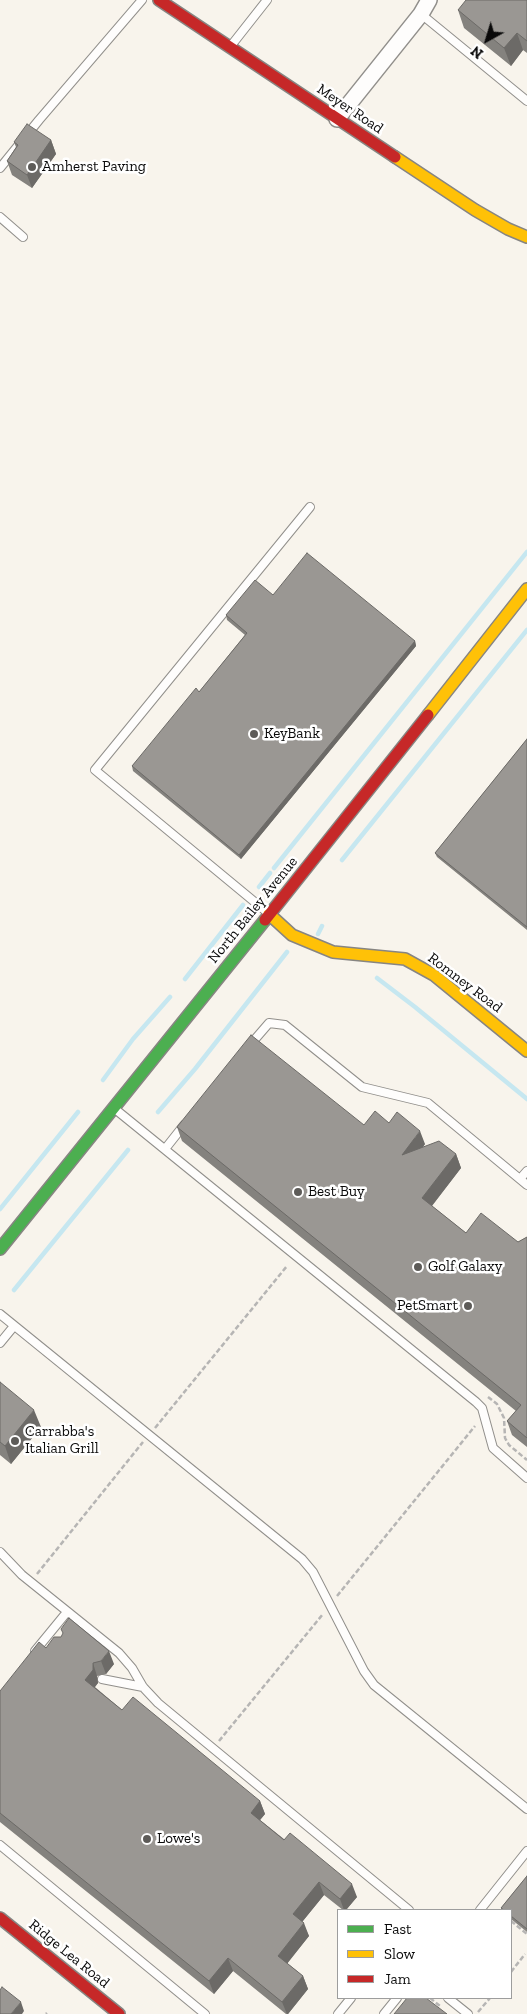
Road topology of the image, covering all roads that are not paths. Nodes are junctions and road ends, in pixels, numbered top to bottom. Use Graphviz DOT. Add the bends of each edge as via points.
graph roads {
  1 [pos="142,0"];
  2 [pos="159,0"];
  3 [pos="267,0"];
  4 [pos="429,0"];
  5 [pos="421,14"];
  6 [pos="230,47"];
  7 [pos="527,101"];
  8 [pos="337,119"];
  9 [pos="0,168"];
  10 [pos="0,217"];
  11 [pos="23,237"];
  12 [pos="527,237"];
  13 [pos="310,507"];
  14 [pos="527,589"];
  15 [pos="269,914"];
  16 [pos="527,1051"];
  17 [pos="245,1052"];
  18 [pos="113,1108"];
  19 [pos="190,1118"];
  20 [pos="165,1149"];
  21 [pos="527,1170"];
  22 [pos="520,1179"];
  23 [pos="527,1185"];
  24 [pos="0,1249"];
  25 [pos="0,1314"];
  26 [pos="14,1326"];
  27 [pos="0,1343"];
  28 [pos="527,1478"];
  29 [pos="0,1552"];
  30 [pos="67,1612"];
  31 [pos="48,1635"];
  32 [pos="55,1641"];
  33 [pos="30,1657"];
  34 [pos="102,1679"];
  35 [pos="143,1687"];
  36 [pos="527,1809"];
  37 [pos="0,1845"];
  38 [pos="527,1851"];
  39 [pos="409,1909"];
  40 [pos="481,1909"];
  41 [pos="0,1918"];
  42 [pos="350,1999"];
  43 [pos="396,1999"];
  44 [pos="449,1999"];
  45 [pos="119,2014"];
  46 [pos="205,2014"];
  47 [pos="338,2014"];
  48 [pos="384,2014"];
  49 [pos="468,2014"];
  1 -- 9 [label="lane"];
  2 -- 6 [label="street, Meyer Road"];
  3 -- 6 [label="lane"];
  4 -- 5 [label="street"];
  5 -- 7 [label="lane"];
  5 -- 8 [label="street"];
  6 -- 8 [label="street, Meyer Road"];
  8 -- 12 [label="street, Meyer Road" via="475,210"];
  10 -- 11 [label="lane"];
  13 -- 15 [label="lane" via="95,770"];
  14 -- 15 [label="street, North Bailey Avenue"];
  15 -- 16 [label="street, Romney Road" via="292,935 333,952 405,959 434,974"];
  15 -- 18 [label="street, North Bailey Avenue"];
  17 -- 22 [label="lane" via="269,1023 285,1025 362,1087 428,1103"];
  18 -- 20 [label="lane"];
  18 -- 24 [label="street, North Bailey Avenue"];
  19 -- 20 [label="lane"];
  20 -- 28 [label="lane" via="476,1402 482,1408 494,1448"];
  21 -- 22 [label="lane"];
  22 -- 23 [label="lane"];
  25 -- 26 [label="lane"];
  26 -- 27 [label="lane"];
  26 -- 36 [label="lane" via="302,1559 313,1572 374,1685"];
  29 -- 30 [label="lane"];
  30 -- 31 [label="lane"];
  30 -- 35 [label="lane" via="119,1653"];
  31 -- 32 [label="lane"];
  31 -- 33 [label="lane"];
  34 -- 35 [label="lane"];
  35 -- 39 [label="lane" via="158,1703"];
  37 -- 46 [label="lane"];
  38 -- 40 [label="lane"];
  41 -- 45 [label="street, Ridge Lea Road"];
  42 -- 47 [label="lane"];
  43 -- 48 [label="lane"];
  44 -- 49 [label="lane"];
}
